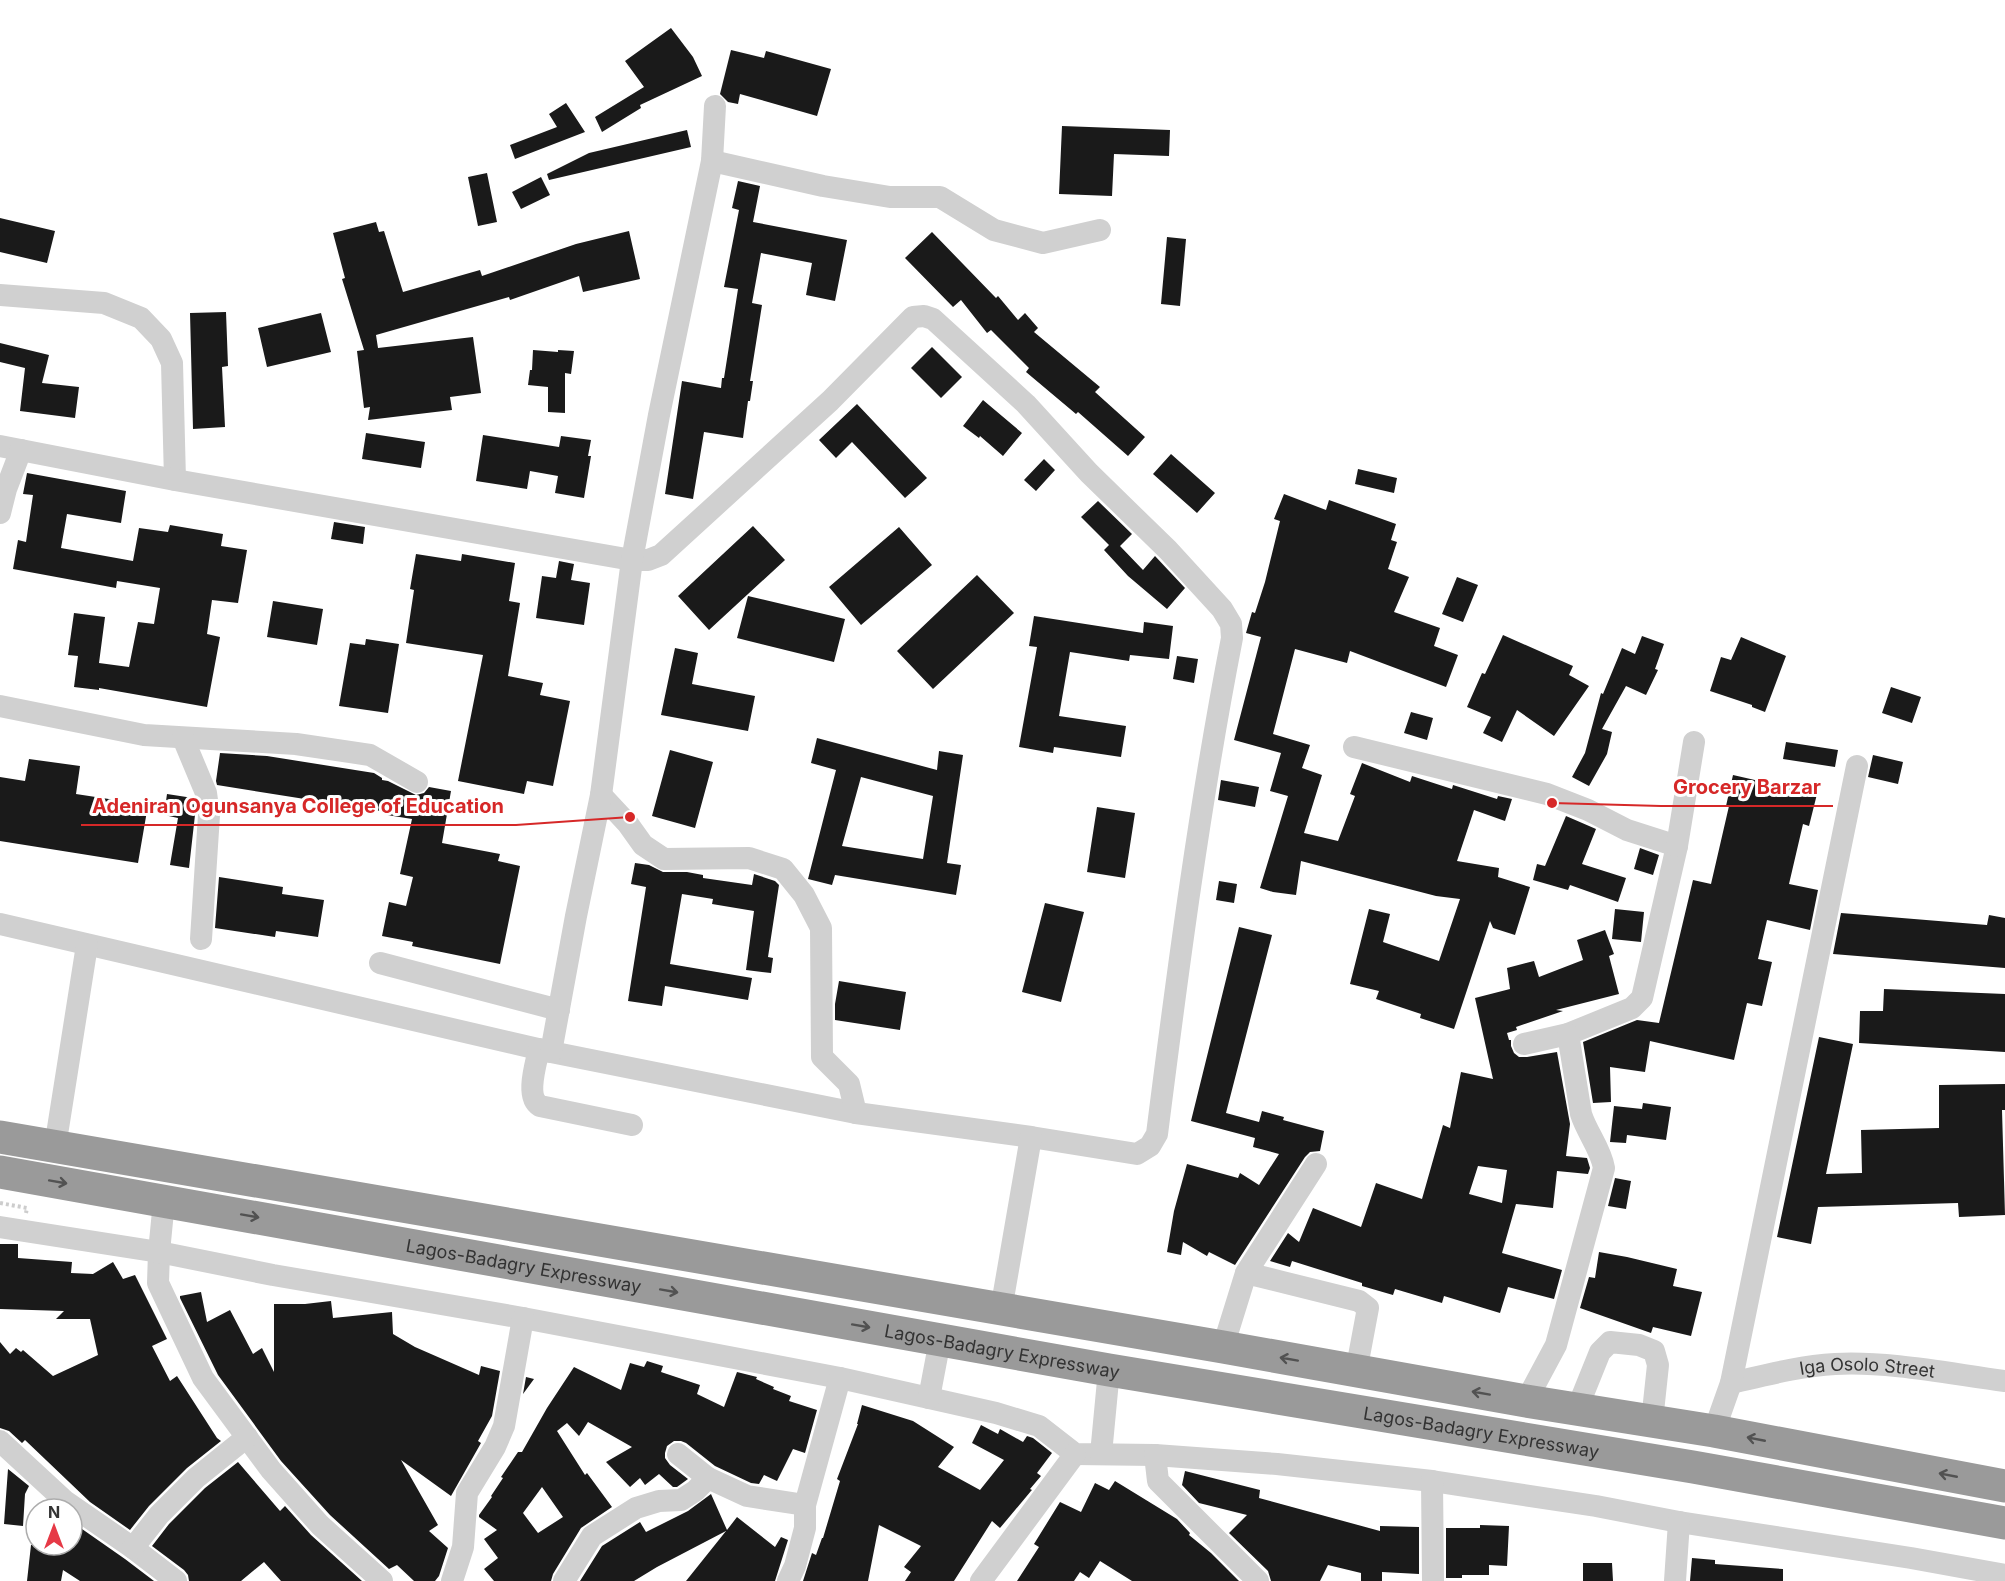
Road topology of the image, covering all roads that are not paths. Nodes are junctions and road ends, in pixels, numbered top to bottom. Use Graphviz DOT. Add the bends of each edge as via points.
graph roads {
  1 [pos="715,106"];
  2 [pos="712,161"];
  3 [pos="1100,230"];
  4 [pos="0,295"];
  5 [pos="10,448"];
  6 [pos="176,480"];
  7 [pos="0,513"];
  8 [pos="632,560"];
  9 [pos="0,706"];
  10 [pos="183,738"];
  11 [pos="1694,742"];
  12 [pos="1354,747"];
  13 [pos="1857,766"];
  14 [pos="417,782"];
  15 [pos="601,795"];
  16 [pos="1677,846"];
  17 [pos="0,924"];
  18 [pos="201,939"];
  19 [pos="87,945"];
  20 [pos="380,963"];
  21 [pos="559,1010"];
  22 [pos="1568,1034"];
  23 [pos="1524,1044"];
  24 [pos="545,1051"];
  25 [pos="856,1113"];
  26 [pos="632,1125"];
  27 [pos="0,1137"];
  28 [pos="1031,1137"];
  29 [pos="55,1147"];
  30 [pos="1316,1164"];
  31 [pos="0,1172"];
  32 [pos="164,1201"];
  33 [pos="0,1227"];
  34 [pos="159,1252"];
  35 [pos="1246,1273"];
  36 [pos="1001,1310"];
  37 [pos="523,1318"];
  38 [pos="940,1340"];
  39 [pos="1223,1347"];
  40 [pos="1109,1370"];
  41 [pos="1356,1372"];
  42 [pos="840,1378"];
  43 [pos="2005,1381"];
  44 [pos="1731,1383"];
  45 [pos="929,1398"];
  46 [pos="1526,1401"];
  47 [pos="1577,1409"];
  48 [pos="1652,1421"];
  49 [pos="1714,1431"];
  50 [pos="247,1437"];
  51 [pos="0,1441"];
  52 [pos="678,1454"];
  53 [pos="1075,1454"];
  54 [pos="1101,1454"];
  55 [pos="1155,1455"];
  56 [pos="708,1478"];
  57 [pos="1432,1481"];
  58 [pos="2005,1486"];
  59 [pos="805,1505"];
  60 [pos="1679,1522"];
  61 [pos="2005,1523"];
  62 [pos="133,1548"];
  63 [pos="2005,1575"];
  64 [pos="176,1581"];
  65 [pos="382,1581"];
  66 [pos="452,1581"];
  67 [pos="564,1581"];
  68 [pos="788,1581"];
  69 [pos="981,1581"];
  70 [pos="1258,1581"];
  71 [pos="1433,1581"];
  72 [pos="1675,1581"];
  1 -- 2 [label="street"];
  2 -- 3 [label="street" via="890,197 940,197 993,230 1043,243"];
  2 -- 8 [label="street"];
  4 -- 6 [label="street" via="104,303 141,318 148,325 161,339 172,363"];
  5 -- 6 [label="street"];
  5 -- 7 [label="street"];
  6 -- 8 [label="street"];
  8 -- 15 [label="street"];
  8 -- 28 [label="street" via="661,555 830,401 913,318 924,316 933,319 1026,404 1222,609 1231,624 1232,638 1208,765 1156,1134 1150,1146 1137,1154"];
  9 -- 10 [label="street" via="144,735"];
  10 -- 14 [label="street" via="296,744 370,755"];
  10 -- 18 [label="street" via="206,793 209,815"];
  11 -- 16 [label="street"];
  12 -- 16 [label="street" via="1547,794 1627,830"];
  13 -- 44 [label="street"];
  15 -- 21 [label="street"];
  15 -- 25 [label="street" via="643,845 664,859 749,858 783,869 804,895 821,928 822,1057 849,1084"];
  16 -- 22 [label="street" via="1642,998 1632,1008"];
  17 -- 19 [label="street"];
  19 -- 24 [label="street"];
  19 -- 29 [label="street"];
  20 -- 21 [label="street"];
  21 -- 24 [label="street"];
  22 -- 23 [label="street"];
  22 -- 46 [label="street" via="1581,1114 1604,1168 1556,1345"];
  24 -- 25 [label="street"];
  24 -- 26 [label="street" via="531,1094 534,1102"];
  25 -- 28 [label="street"];
  27 -- 29 [label="highway, Lagos-Badagry Expressway"];
  28 -- 36 [label="street"];
  29 -- 36 [label="highway, Lagos-Badagry Expressway"];
  30 -- 35 [label="street"];
  31 -- 32 [label="highway, Lagos-Badagry Expressway, one-way"];
  32 -- 34 [label="street"];
  32 -- 38 [label="highway, Lagos-Badagry Expressway, one-way"];
  33 -- 34 [label="street"];
  34 -- 37 [label="street"];
  34 -- 50 [label="street" via="158,1283 179,1329 203,1378"];
  35 -- 39 [label="street"];
  35 -- 41 [label="street" via="1359,1301 1368,1308"];
  36 -- 39 [label="highway, Lagos-Badagry Expressway"];
  37 -- 42 [label="street"];
  37 -- 66 [label="street" via="504,1425 495,1448 467,1492 463,1547"];
  38 -- 40 [label="highway, Lagos-Badagry Expressway"];
  38 -- 45 [label="street"];
  41 -- 39 [label="highway, Lagos-Badagry Expressway, one-way"];
  40 -- 54 [label="street"];
  40 -- 61 [label="highway, Lagos-Badagry Expressway"];
  46 -- 41 [label="highway, Lagos-Badagry Expressway, one-way"];
  42 -- 45 [label="street"];
  42 -- 59 [label="street"];
  43 -- 44 [label="street, Iga Osolo Street" via="1836,1364"];
  44 -- 49 [label="street"];
  45 -- 53 [label="street" via="1039,1425"];
  46 -- 47 [label="highway, Lagos-Badagry Expressway"];
  47 -- 48 [label="highway, Lagos-Badagry Expressway"];
  47 -- 48 [label="street" via="1600,1352 1610,1342 1639,1345 1654,1351 1658,1365"];
  48 -- 49 [label="highway, Lagos-Badagry Expressway"];
  58 -- 49 [label="highway, Lagos-Badagry Expressway, one-way"];
  50 -- 62 [label="street" via="196,1478"];
  50 -- 65 [label="street" via="320,1525"];
  51 -- 62 [label="street" via="65,1501"];
  52 -- 56 [label="street"];
  53 -- 54 [label="street"];
  53 -- 69 [label="street"];
  54 -- 55 [label="street"];
  55 -- 57 [label="street"];
  55 -- 70 [label="street" via="1158,1481"];
  56 -- 59 [label="street" via="747,1496"];
  56 -- 67 [label="street" via="681,1500 636,1508 592,1536"];
  57 -- 60 [label="street"];
  57 -- 71 [label="street"];
  59 -- 68 [label="street" via="805,1528"];
  60 -- 63 [label="street"];
  60 -- 72 [label="street"];
  62 -- 64 [label="street"];
}
